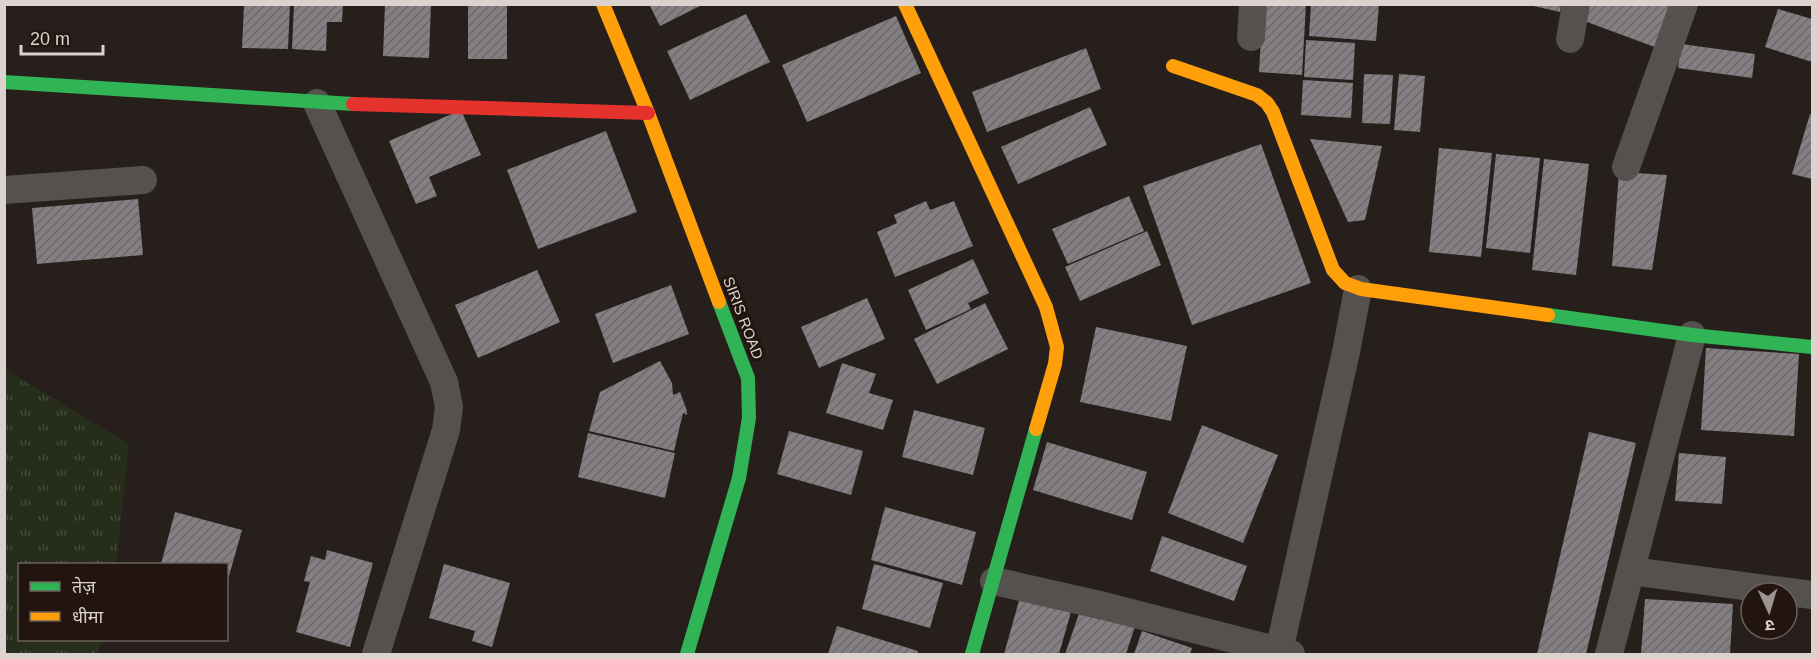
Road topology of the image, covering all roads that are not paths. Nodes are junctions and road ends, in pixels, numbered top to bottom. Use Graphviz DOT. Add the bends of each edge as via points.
graph roads {
  1 [pos="603,4"];
  2 [pos="905,4"];
  3 [pos="1253,4"];
  4 [pos="1576,4"];
  5 [pos="1684,4"];
  6 [pos="1251,37"];
  7 [pos="1570,39"];
  8 [pos="1173,66"];
  9 [pos="4,82"];
  10 [pos="317,103"];
  11 [pos="648,112"];
  12 [pos="1626,167"];
  13 [pos="143,180"];
  14 [pos="4,190"];
  15 [pos="1358,288"];
  16 [pos="1692,335"];
  17 [pos="1812,347"];
  18 [pos="1630,572"];
  19 [pos="994,580"];
  20 [pos="1812,595"];
  21 [pos="1285,653"];
  22 [pos="376,654"];
  23 [pos="687,654"];
  24 [pos="972,654"];
  25 [pos="1609,654"];
  1 -- 11 [label="street, SIRIS ROAD"];
  2 -- 19 [label="street" via="1046,307 1057,347"];
  3 -- 6 [label="street"];
  4 -- 7 [label="street"];
  5 -- 12 [label="street"];
  8 -- 15 [label="street" via="1257,95 1267,103 1333,270 1346,285"];
  9 -- 10 [label="street"];
  10 -- 11 [label="street"];
  10 -- 22 [label="street" via="444,382 449,407 446,430"];
  11 -- 23 [label="street, SIRIS ROAD" via="748,378 750,396 750,421 739,478"];
  13 -- 14 [label="street"];
  15 -- 16 [label="street"];
  15 -- 21 [label="street"];
  16 -- 17 [label="street"];
  16 -- 18 [label="street"];
  18 -- 20 [label="street"];
  18 -- 25 [label="street"];
  19 -- 21 [label="street"];
  19 -- 24 [label="street"];
}
